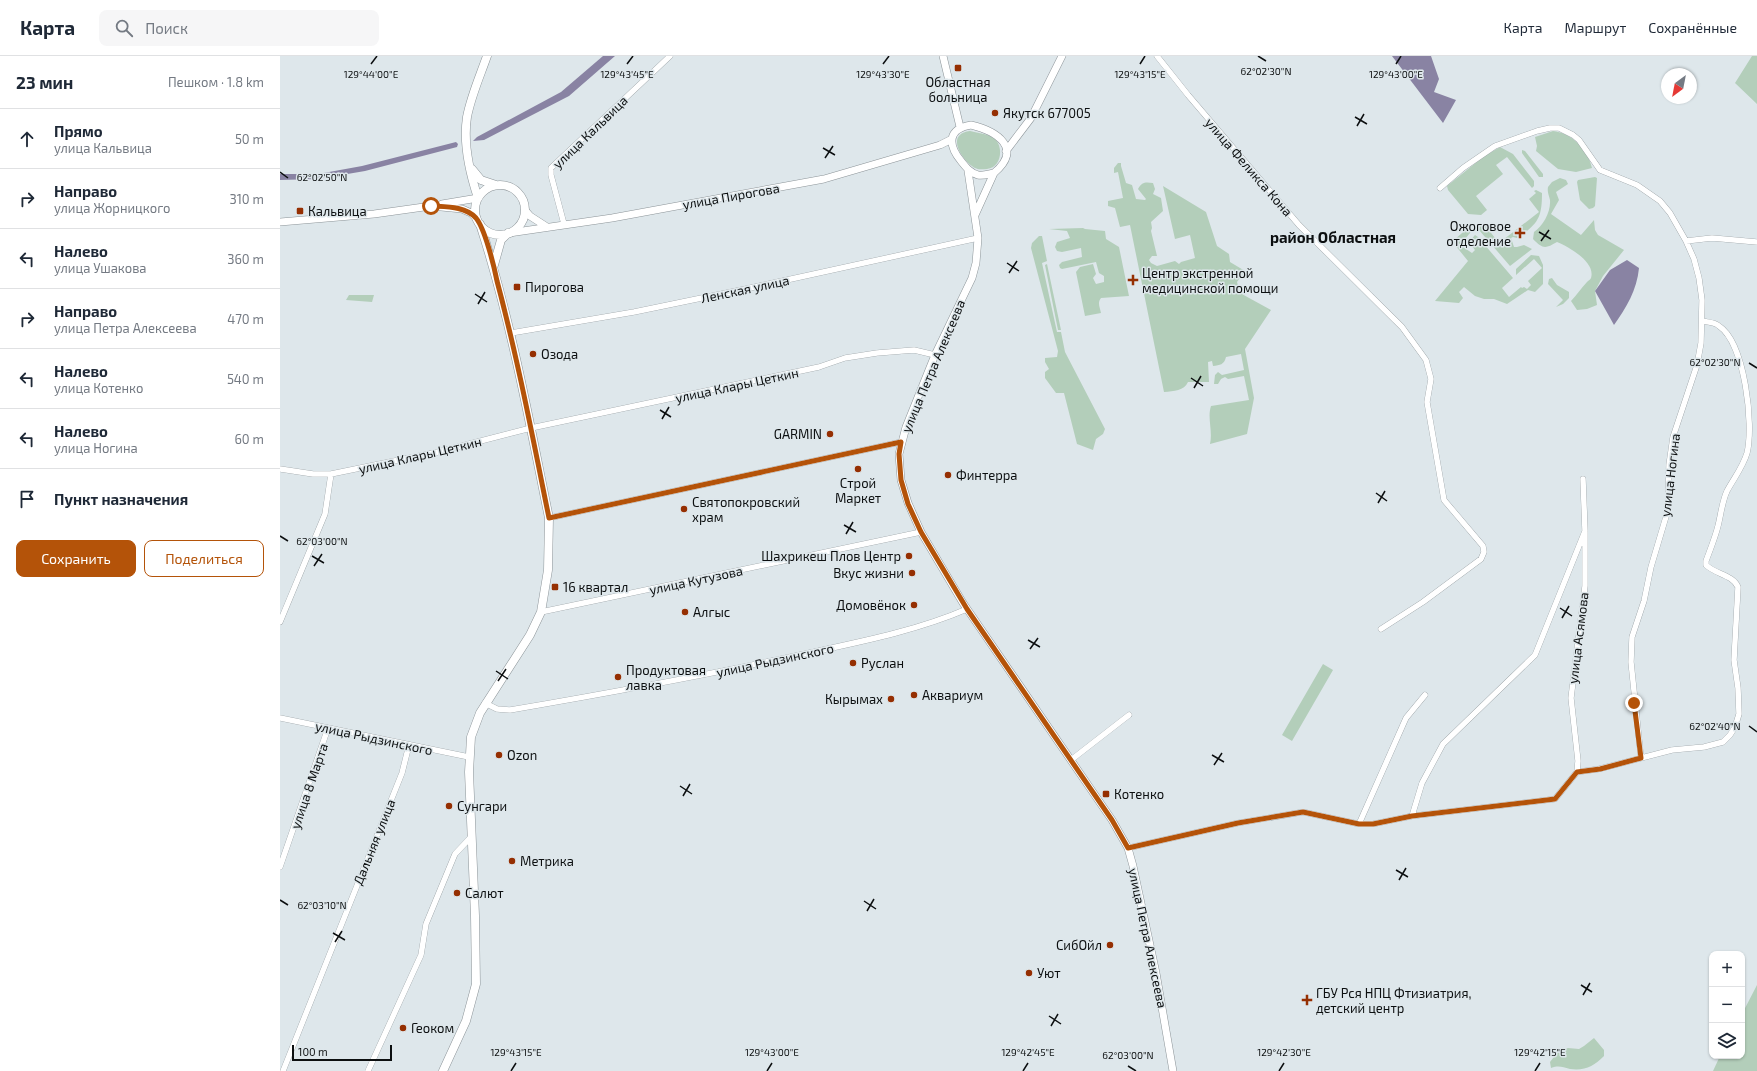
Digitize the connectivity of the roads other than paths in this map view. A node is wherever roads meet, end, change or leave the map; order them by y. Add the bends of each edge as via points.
1 (487, 56) edge
2 (670, 56) edge
3 (943, 56) edge
4 (1062, 56) edge
5 (1157, 56) edge
6 (960, 127) junction
7 (999, 136) junction
8 (1017, 137) junction
9 (952, 139) junction
10 (940, 145) junction
11 (1006, 151) junction
12 (953, 152) junction
13 (470, 164) junction
14 (968, 171) junction
15 (994, 173) junction
16 (496, 185) junction
17 (1440, 188) dead end
18 (478, 198) junction
19 (431, 206) junction
20 (525, 210) junction
21 (975, 216) junction
22 (280, 222) edge
23 (478, 222) junction
24 (564, 224) junction
25 (548, 227) junction
26 (509, 233) junction
27 (978, 238) junction
28 (1686, 241) junction
29 (1757, 242) edge
30 (494, 266) junction
31 (1702, 321) junction
32 (511, 333) junction
33 (935, 355) junction
34 (531, 428) junction
35 (901, 442) junction
36 (280, 469) edge
37 (331, 474) junction
38 (1583, 479) dead end
39 (549, 518) junction
40 (1585, 531) junction
41 (921, 532) junction
42 (967, 609) junction
43 (542, 612) junction
44 (280, 622) edge
45 (1380, 629) dead end
46 (1425, 695) dead end
47 (485, 703) junction
48 (1129, 715) dead end
49 (280, 718) edge
50 (328, 728) junction
51 (410, 745) junction
52 (468, 757) junction
53 (1641, 758) junction
54 (1072, 760) junction
55 (1577, 772) junction
56 (1412, 816) junction
57 (1359, 824) junction
58 (472, 836) junction
59 (1128, 848) junction
60 (280, 867) edge
61 (283, 1071) edge
62 (368, 1071) edge
63 (443, 1071) edge
64 (1173, 1071) edge

1 - 13 main road via 467,119 466,138
2 - 24 street, улица Кальвица via 551,168
3 - 6 street
4 - 8 street via 1042,99
5 - 45 street, улица Феликса Кона via 1299,225 1402,327 1426,360 1431,379 1427,402 1444,500 1483,546 1484,552 1481,559 1423,602
6 - 7 street via 971,125
6 - 9 street
7 - 8 street via 1009,139
7 - 11 street
8 - 11 street
9 - 10 street, улица Пирогова
9 - 12 street
10 - 12 street
10 - 24 street, улица Пирогова via 824,179 612,218
11 - 15 street via 1005,160
12 - 14 street
13 - 16 main road via 481,180
13 - 18 main road
14 - 15 street via 979,175
14 - 21 street, улица Петра Алексеева
15 - 21 street
16 - 18 main road via 486,189
16 - 20 main road via 514,190 522,199
17 - 28 street, улица Ногина via 1495,146 1537,131 1558,128 1579,140 1600,170 1637,185 1660,202 1670,213
18 - 19 street
18 - 23 main road via 475,205
19 - 22 street
19 - 23 street via 462,209 471,213
20 - 25 street
20 - 26 main road via 519,226
21 - 27 street, улица Петра Алексеева
23 - 26 main road via 495,234
23 - 30 main road
24 - 25 street, улица Пирогова
25 - 26 street, улица Пирогова
26 - 30 main road via 501,240
27 - 32 street, Ленская улица via 634,312
27 - 33 street, улица Петра Алексеева via 972,278
28 - 29 street via 1712,238
28 - 31 street, улица Ногина via 1699,278
30 - 32 main road
31 - 53 street, улица Ногина via 1697,365 1673,437 1669,465 1668,510 1632,637 1631,662
31 - 53 street via 1720,326 1732,342 1738,355 1750,411 1747,453 1722,504 1718,527 1706,561 1710,570 1732,580 1738,587 1734,660 1739,714 1735,727 1723,742
32 - 34 main road
33 - 34 street, улица Клары Цеткин via 914,350 845,358 819,367
33 - 35 street, улица Петра Алексеева
34 - 37 street, улица Клары Цеткин via 438,452
34 - 39 main road
35 - 39 street
35 - 41 street, улица Петра Алексеева via 901,480 908,504
36 - 37 street, улица Клары Цеткин
37 - 44 street via 325,514
38 - 40 street, улица Асямова
39 - 43 main road via 548,570
40 - 55 street, улица Асямова via 1584,586 1571,698
40 - 56 street via 1535,655 1443,744 1422,783
41 - 42 street, улица Петра Алексеева
41 - 43 street, улица Кутузова
42 - 47 street, улица Рыдзинского via 945,618 852,643 679,681 510,710
42 - 54 street, улица Петра Алексеева
43 - 47 main road via 530,635
46 - 57 street via 1406,718
47 - 52 main road via 474,724
48 - 54 street
49 - 50 street, улица Рыдзинского
50 - 51 street, улица Рыдзинского
50 - 60 street, улица 8 Марта
51 - 52 street, улица Рыдзинского
51 - 61 street, Дальняя улица via 402,773
52 - 58 main road
53 - 55 street
54 - 59 street, улица Петра Алексеева
55 - 56 street via 1555,799
56 - 57 street via 1373,824
57 - 59 street via 1303,812 1238,823
58 - 62 street via 454,854 426,924 421,956
58 - 63 main road via 476,984 466,1021
59 - 64 street, улица Петра Алексеева via 1156,973

